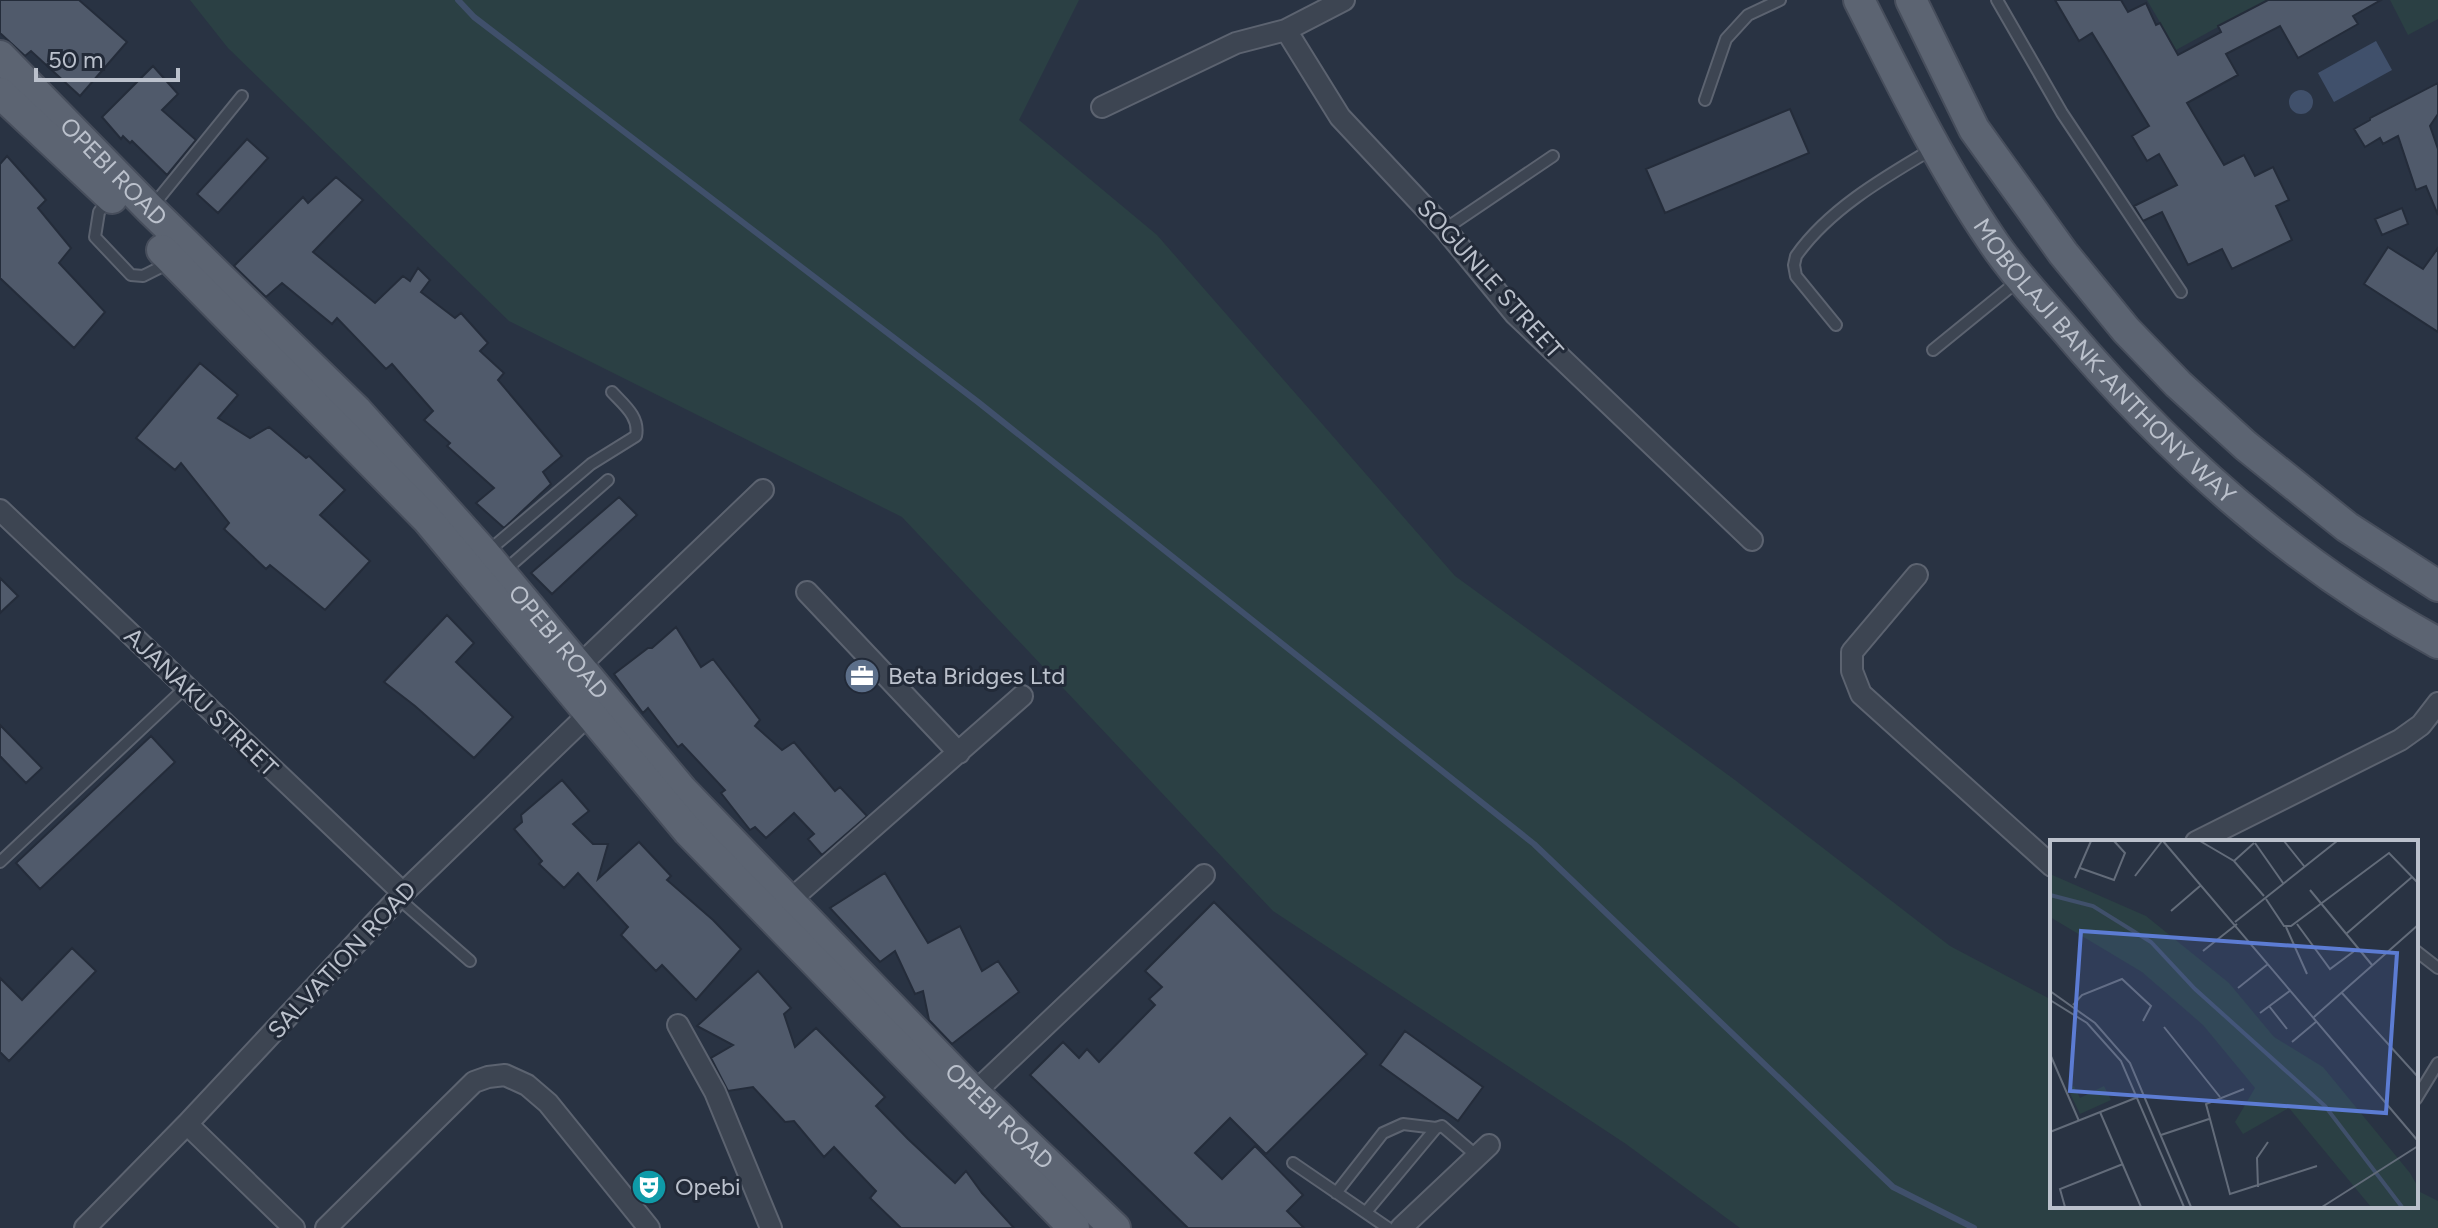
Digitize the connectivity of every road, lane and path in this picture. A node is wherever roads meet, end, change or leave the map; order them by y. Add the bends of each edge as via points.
1 (1344, 0) edge
2 (1780, 0) edge
3 (1859, 0) edge
4 (1911, 0) edge
5 (1997, 0) edge
6 (1286, 30) junction
7 (1869, 37) dead end
8 (0, 56) edge
9 (1883, 64) dead end
10 (0, 93) edge
11 (242, 96) dead end
12 (1705, 100) dead end
13 (1102, 107) dead end
14 (1935, 147) junction
15 (1553, 156) dead end
16 (150, 209) junction
17 (1445, 229) junction
18 (2021, 279) junction
19 (2181, 292) dead end
20 (1836, 325) dead end
21 (1933, 350) dead end
22 (612, 392) dead end
23 (608, 480) dead end
24 (763, 490) dead end
25 (0, 510) edge
26 (1752, 540) dead end
27 (493, 564) junction
28 (1917, 575) dead end
29 (2438, 586) edge
30 (807, 592) dead end
31 (2438, 643) edge
32 (580, 665) junction
33 (186, 687) junction
34 (1022, 696) dead end
35 (2438, 703) edge
36 (598, 706) junction
37 (959, 753) junction
38 (2200, 840) edge
39 (0, 862) edge
40 (2050, 864) edge
41 (1204, 875) dead end
42 (400, 896) junction
43 (788, 902) junction
44 (2418, 956) edge
45 (470, 961) dead end
46 (2438, 968) edge
47 (678, 1025) dead end
48 (2438, 1063) edge
49 (974, 1093) junction
50 (2418, 1096) edge
51 (187, 1124) junction
52 (1436, 1128) junction
53 (1483, 1151) joint
54 (1293, 1163) dead end
55 (1336, 1193) junction
56 (1366, 1212) junction
57 (85, 1228) edge
58 (294, 1228) edge
59 (326, 1228) edge
60 (649, 1228) edge
61 (771, 1228) edge
62 (1074, 1228) edge
63 (1115, 1228) edge
64 (1388, 1228) edge
65 (1401, 1228) edge

1 - 6 street
2 - 12 lane via 1748,15 1726,39
3 - 14 main road, MOBOLAJI BANK-ANTHONY WAY
4 - 29 main road, MOBOLAJI BANK-ANTHONY WAY via 1974,129 2126,330 2246,446 2347,527
5 - 19 lane via 2062,113
6 - 13 street via 1236,43
6 - 17 street, SOGUNLE STREET via 1340,117
7 - 9 lane
8 - 16 main road, OPEBI ROAD
10 - 36 main road, OPEBI ROAD via 111,196 427,519
11 - 16 lane
14 - 18 main road, MOBOLAJI BANK-ANTHONY WAY
14 - 20 lane via 1839,211 1796,256 1796,276
15 - 17 lane
16 - 27 main road, OPEBI ROAD via 357,411
17 - 26 street, SOGUNLE STREET via 1515,314
18 - 21 lane
18 - 31 main road, MOBOLAJI BANK-ANTHONY WAY via 2108,380 2224,493 2326,571
22 - 27 lane via 634,416 636,436 591,464
23 - 27 lane
24 - 32 street
25 - 33 street, AJANAKU STREET
27 - 32 main road, OPEBI ROAD
28 - 40 street via 1852,652 1861,694
30 - 37 street
32 - 36 main road, OPEBI ROAD
33 - 39 lane
33 - 42 street, AJANAKU STREET
34 - 37 street
35 - 38 street via 2400,740
36 - 42 street, SALVATION ROAD
36 - 43 main road, OPEBI ROAD
36 - 62 main road, OPEBI ROAD via 688,831
37 - 43 street
41 - 49 street
42 - 45 lane
42 - 51 street, SALVATION ROAD
43 - 49 main road, OPEBI ROAD
44 - 46 lane
47 - 61 street via 715,1092
48 - 50 lane
49 - 63 main road, OPEBI ROAD
51 - 57 street, SALVATION ROAD
51 - 58 street
52 - 53 lane via 1442,1126
52 - 55 lane via 1403,1124 1383,1133
52 - 56 lane
53 - 65 street
54 - 55 lane
55 - 56 lane
56 - 64 lane
59 - 60 street via 474,1082 505,1075 548,1103

